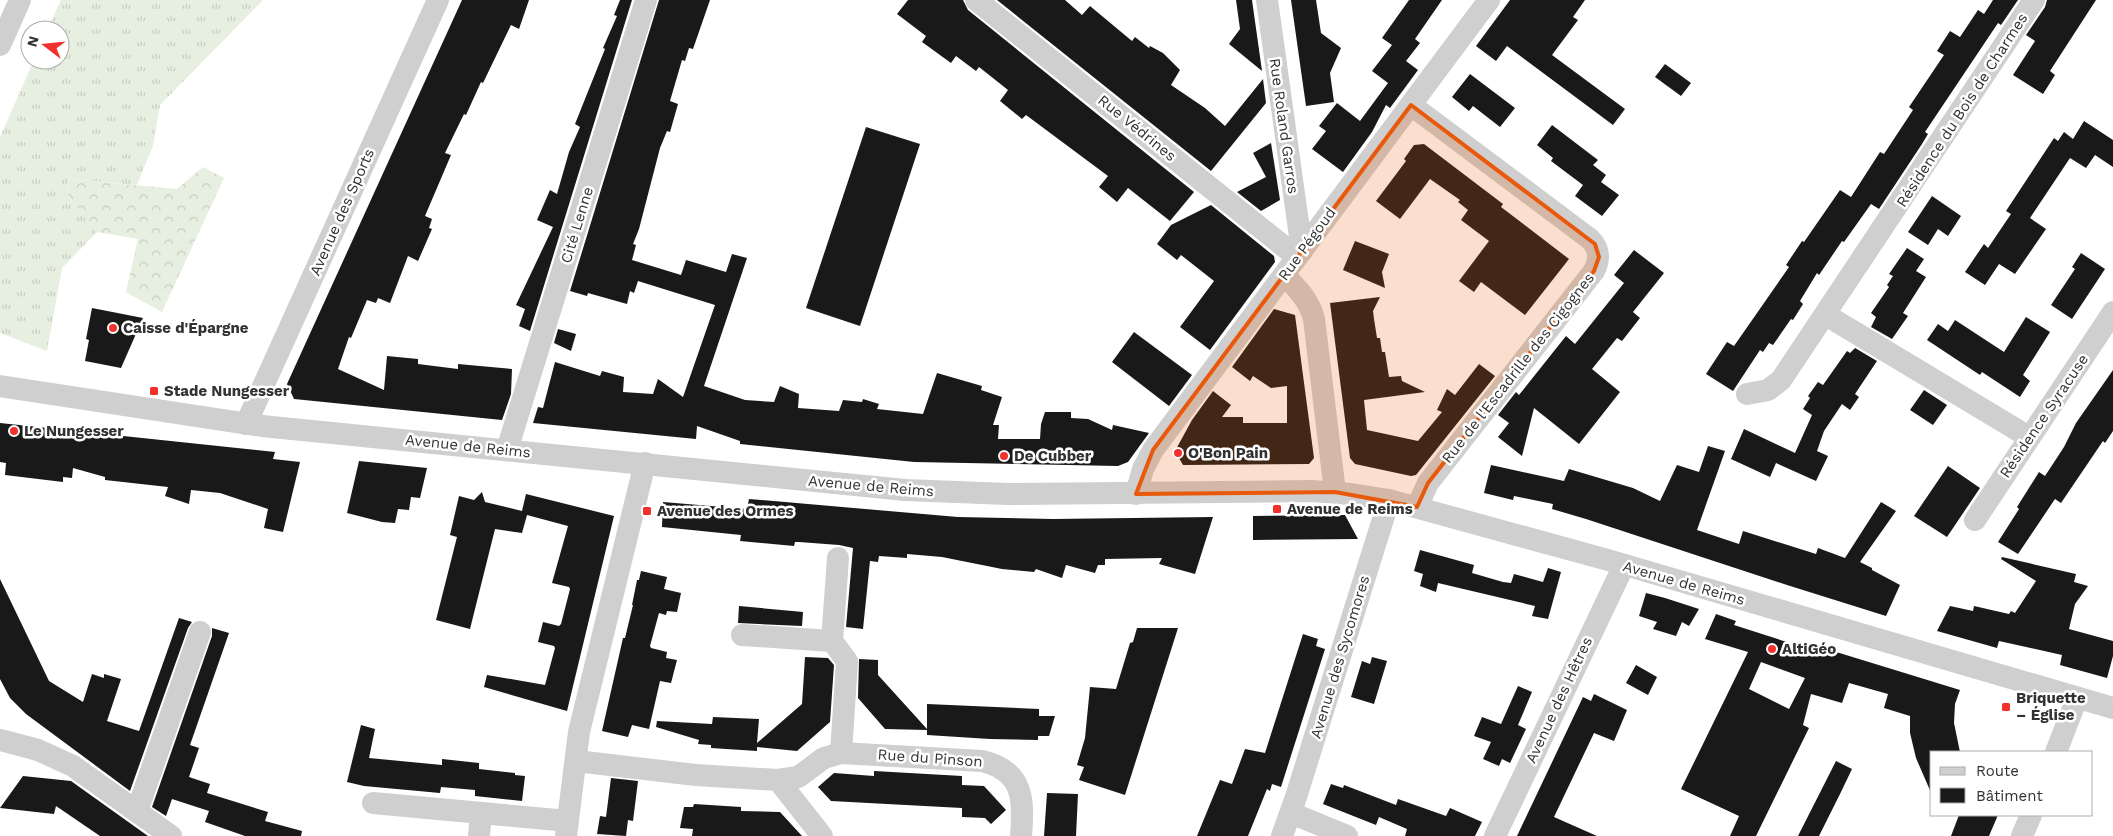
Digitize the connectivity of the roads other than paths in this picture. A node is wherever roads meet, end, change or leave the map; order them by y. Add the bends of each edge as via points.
1 (20, 0) edge
2 (438, 0) edge
3 (646, 0) edge
4 (976, 0) edge
5 (1267, 0) edge
6 (1489, 0) edge
7 (2034, 0) edge
8 (0, 45) edge
9 (1411, 105) junction
10 (1299, 254) junction
11 (1284, 275) junction
12 (2113, 312) edge
13 (1826, 315) junction
14 (0, 378) edge
15 (0, 386) edge
16 (25, 388) junction
17 (1747, 394) dead end
18 (246, 424) junction
19 (2029, 437) junction
20 (507, 450) junction
21 (645, 463) junction
22 (1335, 492) junction
23 (1136, 494) junction
24 (1389, 500) junction
25 (1417, 507) junction
26 (1975, 520) dead end
27 (838, 558) dead end
28 (1624, 565) junction
29 (200, 632) dead end
30 (742, 635) dead end
31 (832, 641) junction
32 (2077, 698) junction
33 (2113, 708) edge
34 (0, 740) edge
35 (2056, 751) edge
36 (841, 753) junction
37 (576, 761) junction
38 (778, 780) junction
39 (373, 803) dead end
40 (137, 812) junction
41 (480, 813) junction
42 (1291, 813) junction
43 (2031, 816) edge
44 (567, 829) edge
45 (171, 836) edge
46 (479, 836) edge
47 (822, 836) edge
48 (1021, 836) edge
49 (1282, 836) edge
50 (1347, 836) edge
51 (1495, 836) edge
52 (2022, 836) edge

1 - 8 street
2 - 18 street, Avenue des Sports
3 - 20 street, Cité Lenne
4 - 10 street, Rue Védrines
5 - 10 street, Rue Roland Garros
6 - 9 street, Rue Pégoud
7 - 13 street, Résidence du Bois de Charmes
9 - 10 street, Rue Pégoud
9 - 25 street, Rue de l'Escadrille des Cigognes via 1590,239 1599,257 1594,271 1428,483
10 - 11 street, Rue Pégoud
11 - 22 street via 1300,290 1314,319
11 - 23 street, Rue Pégoud via 1153,450
12 - 19 street, Résidence Syracuse
13 - 17 street, Résidence du Bois de Charmes via 1781,380 1768,390
13 - 19 street
14 - 16 street, Avenue de Reims
15 - 16 street, Avenue de Reims
16 - 18 street, Avenue de Reims
18 - 20 street, Avenue de Reims
19 - 26 street, Résidence Syracuse
20 - 21 street, Avenue de Reims
21 - 23 street, Avenue de Reims via 919,491
21 - 37 street via 581,725
22 - 23 street, Avenue de Reims
22 - 24 street, Avenue de Reims
24 - 25 street, Avenue de Reims
24 - 42 street, Avenue des Sycomores
25 - 28 street, Avenue de Reims
27 - 31 street
28 - 32 street, Avenue de Reims
28 - 51 street, Avenue des Hêtres
29 - 40 street
30 - 31 street
31 - 36 street via 847,661
32 - 33 street, Avenue de Reims
32 - 35 street
34 - 40 street via 63,760
36 - 38 street, Rue du Pinson via 824,758 798,777
36 - 48 street, Rue du Pinson via 991,763 1014,779 1022,795
37 - 38 street, Rue du Pinson via 696,775
37 - 44 street
38 - 47 street
39 - 41 street
40 - 45 street
41 - 44 street
41 - 46 street
42 - 49 street, Avenue des Sycomores
42 - 50 street
43 - 52 street

